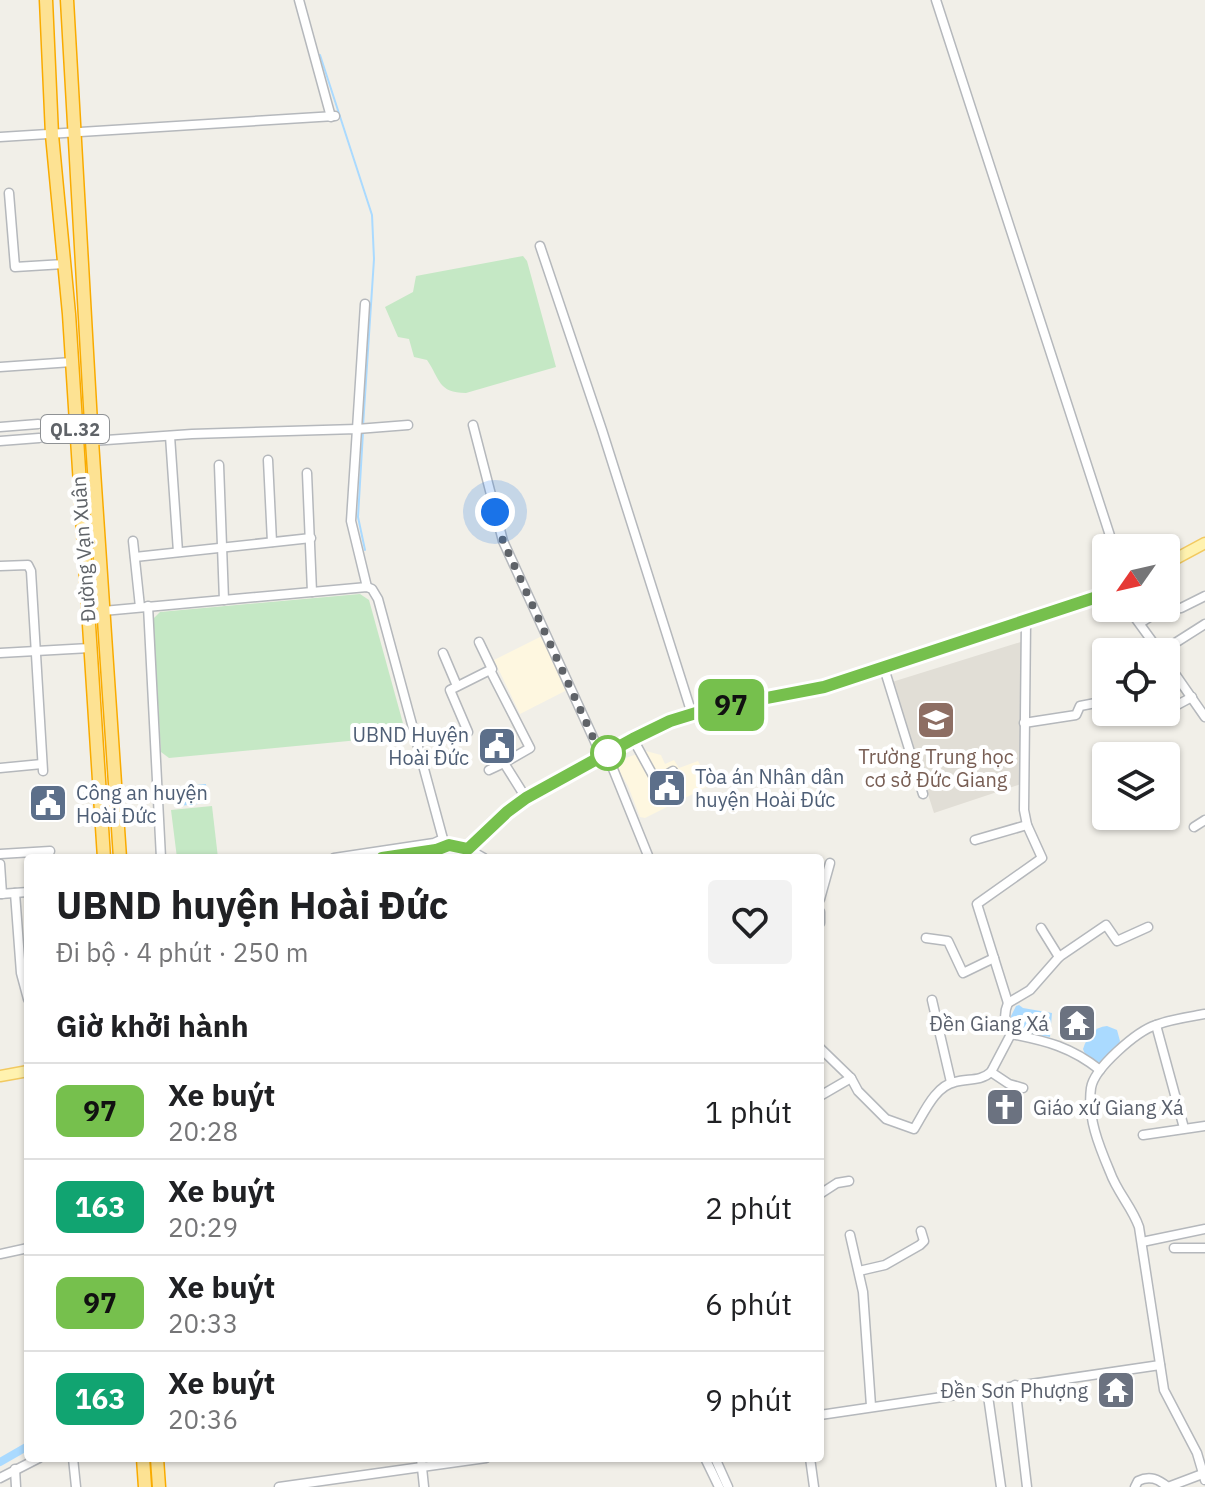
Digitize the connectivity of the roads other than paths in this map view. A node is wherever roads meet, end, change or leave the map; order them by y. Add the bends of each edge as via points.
1 (46, 0) edge
2 (67, 0) edge
3 (299, 0) edge
4 (936, 0) edge
5 (76, 131) junction
6 (52, 135) junction
7 (0, 137) edge
8 (9, 193) dead end
9 (12, 233) junction
10 (0, 234) edge
11 (540, 246) dead end
12 (64, 264) junction
13 (365, 304) dead end
14 (72, 362) junction
15 (0, 367) edge
16 (74, 421) junction
17 (408, 425) dead end
18 (473, 425) dead end
19 (0, 427) edge
20 (357, 429) junction
21 (76, 435) junction
22 (170, 436) junction
23 (0, 441) edge
24 (92, 441) junction
25 (268, 460) dead end
26 (219, 465) dead end
27 (307, 473) dead end
28 (1109, 534) edge
29 (311, 538) junction
30 (133, 541) dead end
31 (272, 542) junction
32 (1205, 543) edge
33 (221, 548) junction
34 (178, 552) junction
35 (1180, 556) edge
36 (135, 557) junction
37 (0, 566) edge
38 (367, 587) junction
39 (312, 592) junction
40 (1205, 596) edge
41 (1092, 599) edge
42 (224, 600) junction
43 (144, 607) junction
44 (103, 611) junction
45 (1026, 622) junction
46 (1140, 623) joint
47 (1205, 624) edge
48 (1150, 638) edge
49 (1180, 640) edge
50 (479, 642) dead end
51 (90, 648) junction
52 (36, 651) junction
53 (0, 653) edge
54 (443, 653) dead end
55 (884, 668) junction
56 (490, 670) junction
57 (1180, 681) edge
58 (457, 686) junction
59 (1192, 697) junction
60 (1180, 703) edge
61 (1092, 704) edge
62 (692, 714) junction
63 (1205, 717) edge
64 (1024, 723) junction
65 (633, 739) junction
66 (452, 740) dead end
67 (112, 749) junction
68 (96, 751) junction
69 (604, 755) junction
70 (504, 763) junction
71 (0, 768) edge
72 (489, 770) dead end
73 (673, 771) dead end
74 (923, 794) dead end
75 (526, 798) junction
76 (1205, 820) edge
77 (1027, 825) junction
78 (1194, 827) dead end
79 (975, 840) dead end
80 (446, 842) junction
81 (50, 851) dead end
82 (0, 854) edge
83 (104, 854) edge
84 (120, 854) edge
85 (161, 854) edge
86 (361, 854) edge
87 (409, 854) edge
88 (464, 854) edge
89 (647, 854) edge
90 (830, 863) dead end
91 (0, 864) edge
92 (824, 885) edge
93 (24, 892) edge
94 (15, 893) junction
95 (1, 894) edge
96 (1148, 927) dead end
97 (1041, 928) dead end
98 (926, 938) dead end
99 (1059, 957) junction
100 (994, 958) junction
101 (24, 984) edge
102 (932, 1000) dead end
103 (1008, 1003) junction
104 (1205, 1014) edge
105 (1156, 1025) junction
106 (1011, 1034) junction
107 (824, 1052) edge
108 (1100, 1070) junction
109 (24, 1072) edge
110 (991, 1072) junction
111 (0, 1076) edge
112 (851, 1078) junction
113 (951, 1082) junction
114 (1023, 1088) dead end
115 (824, 1094) edge
116 (1205, 1126) edge
117 (1184, 1128) junction
118 (1143, 1135) dead end
119 (849, 1181) dead end
120 (824, 1191) edge
121 (1205, 1229) edge
122 (921, 1231) dead end
123 (850, 1235) dead end
124 (1142, 1242) junction
125 (1174, 1248) dead end
126 (1205, 1248) edge
127 (24, 1249) edge
128 (0, 1254) edge
129 (859, 1271) junction
130 (1160, 1365) junction
131 (1015, 1385) junction
132 (987, 1389) junction
133 (871, 1406) junction
134 (824, 1414) edge
135 (30, 1462) edge
136 (73, 1462) edge
137 (143, 1462) edge
138 (157, 1462) edge
139 (421, 1462) edge
140 (707, 1462) edge
141 (717, 1462) edge
142 (811, 1462) edge
143 (15, 1469) junction
144 (1204, 1475) edge
145 (0, 1478) edge
146 (16, 1487) edge
147 (76, 1487) edge
148 (145, 1487) edge
149 (159, 1487) edge
150 (279, 1487) edge
151 (424, 1487) edge
152 (719, 1487) edge
153 (728, 1487) edge
154 (814, 1487) edge
155 (1001, 1487) edge
156 (1027, 1487) edge
157 (1135, 1487) edge
158 (1168, 1487) edge

1 - 6 highway, Đường Vạn Xuân / QL.32
2 - 5 highway, Đường Vạn Xuân / QL.32
3 - 5 street via 333,116
4 - 28 street
5 - 6 street
5 - 24 highway, Đường Vạn Xuân / QL.32
6 - 7 street
6 - 12 highway, Đường Vạn Xuân / QL.32
8 - 9 street
9 - 10 street
9 - 12 street via 15,267
11 - 62 street
12 - 14 highway, Đường Vạn Xuân / QL.32
13 - 20 street
14 - 15 street
14 - 16 highway, Đường Vạn Xuân / QL.32
16 - 19 street
16 - 21 highway, Đường Vạn Xuân / QL.32
17 - 20 street
18 - 69 street via 503,541
20 - 22 street
20 - 38 street via 351,516
21 - 23 street
21 - 51 highway, Đường Vạn Xuân / QL.32
22 - 24 street
22 - 34 street
24 - 44 highway, Đường Vạn Xuân / QL.32
25 - 31 street
26 - 33 street
27 - 29 street
29 - 31 street
29 - 39 street
30 - 36 street
31 - 33 street
32 - 35 main road
33 - 34 street
33 - 42 street
34 - 36 street
36 - 43 street
37 - 52 street via 30,567
38 - 39 street
38 - 80 street via 378,599
39 - 42 street
40 - 46 street
41 - 45 main road
42 - 43 street
43 - 44 street
43 - 85 street
44 - 67 highway, Đường Vạn Xuân / QL.32
45 - 55 main road
45 - 64 street
46 - 48 street
47 - 49 street
50 - 56 street
51 - 52 street
51 - 68 highway, Đường Vạn Xuân / QL.32
52 - 53 street
52 - 71 street via 43,768
54 - 58 street
55 - 62 main road via 824,687
55 - 74 street
56 - 58 street
56 - 70 street via 530,748
57 - 59 street
58 - 66 street via 450,690 468,732
59 - 60 street
59 - 63 street
61 - 64 street via 1080,706 1076,715
62 - 65 main road
64 - 77 street
65 - 69 main road
65 - 73 street via 656,781
67 - 68 highway
67 - 84 highway, Đường Vạn Xuân / QL.32
68 - 83 highway, Đường Vạn Xuân / QL.32
69 - 75 main road
69 - 89 street
70 - 72 street
70 - 75 street
75 - 88 main road
76 - 78 street
77 - 79 street
77 - 100 street via 1042,858 977,904
80 - 86 street
80 - 87 street via 436,850
80 - 88 street
81 - 82 street
90 - 92 street
91 - 95 street
93 - 94 street
94 - 95 street
94 - 101 street
96 - 99 street via 1117,941 1106,925
97 - 99 street
98 - 100 street via 948,941 963,973
99 - 103 street via 1030,990
100 - 103 street
102 - 113 street
103 - 106 street
104 - 105 street
105 - 108 street
105 - 117 street
106 - 108 street via 1056,1043
106 - 110 street
107 - 112 street
108 - 124 street via 1091,1086 1092,1124
109 - 111 main road
110 - 113 street
110 - 114 street
112 - 113 street via 886,1119 914,1129 931,1100
112 - 115 street
116 - 117 street
117 - 118 street
119 - 120 street
121 - 124 street
122 - 129 street via 920,1245 885,1265
123 - 129 street
124 - 130 street
125 - 126 street
127 - 128 street
129 - 133 street
130 - 131 street
130 - 144 street via 1164,1390
131 - 132 street
131 - 156 street
132 - 133 street
132 - 155 street
133 - 134 street
135 - 143 street
136 - 147 street
137 - 148 highway
138 - 149 highway
139 - 150 street
139 - 151 street
140 - 152 street
141 - 153 street
142 - 154 street
143 - 145 street
143 - 146 street
144 - 158 street
157 - 158 street via 1148,1478

